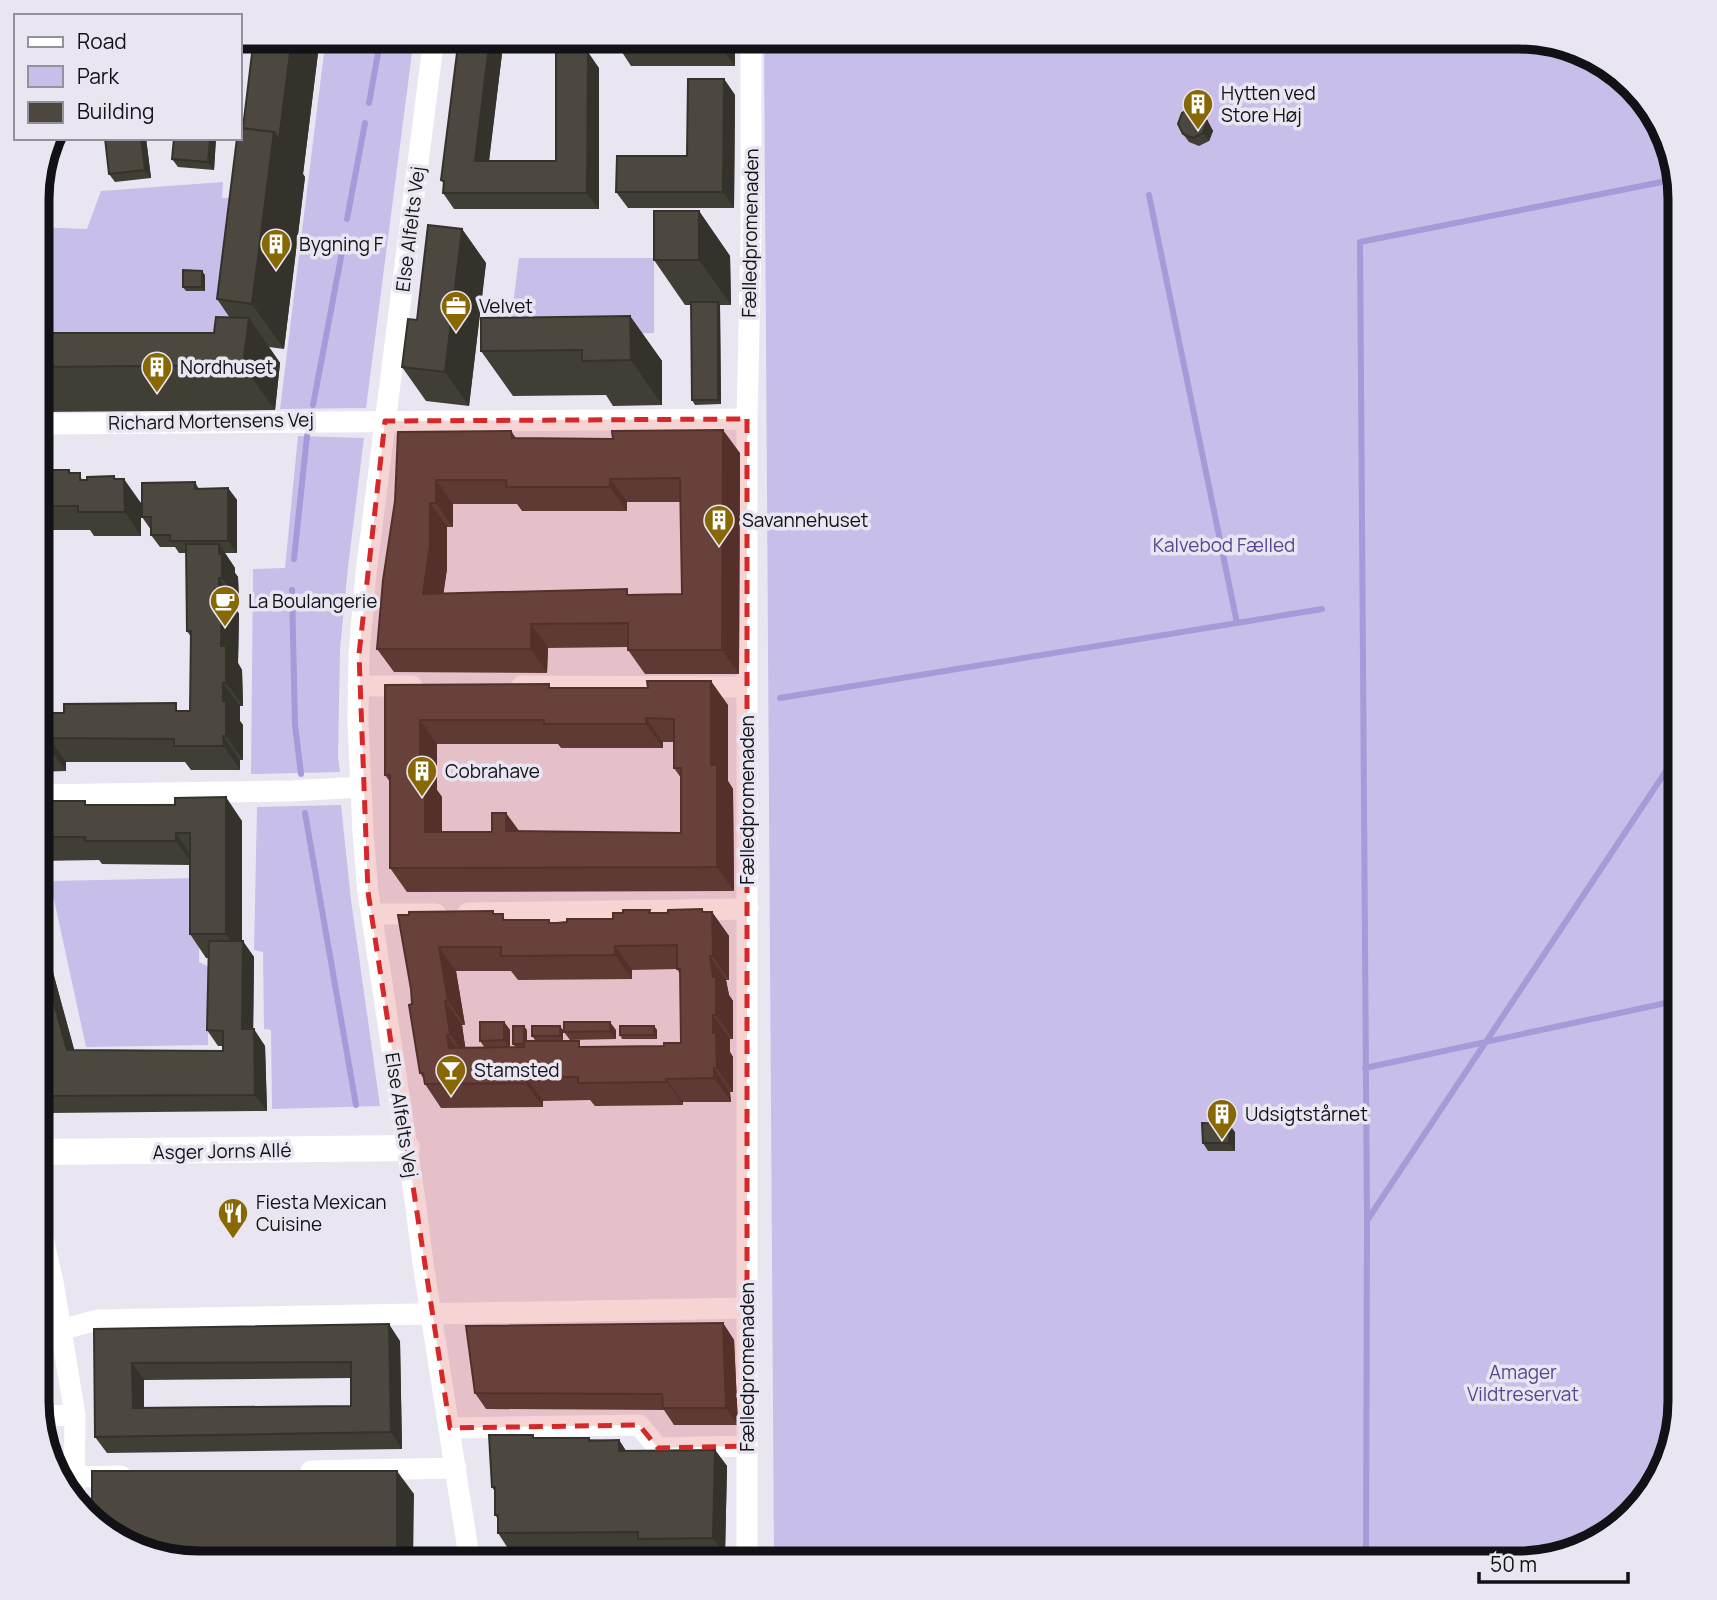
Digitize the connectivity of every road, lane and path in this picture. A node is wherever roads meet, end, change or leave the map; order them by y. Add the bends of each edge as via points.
1 (432, 49) edge
2 (751, 49) edge
3 (747, 419) junction
4 (385, 421) junction
5 (49, 424) edge
6 (358, 686) junction
7 (430, 686) edge
8 (499, 686) edge
9 (747, 687) junction
10 (360, 787) junction
11 (49, 795) edge
12 (748, 909) junction
13 (371, 914) junction
14 (407, 1148) junction
15 (49, 1153) edge
16 (49, 1271) edge
17 (747, 1308) junction
18 (431, 1315) junction
19 (61, 1330) junction
20 (75, 1415) junction
21 (50, 1416) edge
22 (450, 1428) junction
23 (747, 1446) junction
24 (456, 1468) junction
25 (292, 1472) edge
26 (142, 1475) edge
27 (74, 1477) junction
28 (74, 1484) edge
29 (468, 1551) edge
30 (747, 1551) edge

1 - 4 street, Else Alfelts Vej
2 - 3 street, Fælledpromenaden
3 - 4 street
3 - 9 street, Fælledpromenaden
4 - 5 street, Richard Mortensens Vej
4 - 6 street, Else Alfelts Vej via 363,598
6 - 7 street
6 - 10 street, Else Alfelts Vej
8 - 9 street
9 - 12 street, Fælledpromenaden
10 - 11 street
10 - 13 street, Else Alfelts Vej
12 - 13 street
12 - 17 street, Fælledpromenaden
13 - 14 street, Else Alfelts Vej
14 - 15 street, Asger Jorns Allé
14 - 18 street, Else Alfelts Vej
16 - 19 street
17 - 18 street
17 - 23 street, Fælledpromenaden
18 - 19 street via 97,1320
18 - 22 street, Else Alfelts Vej
19 - 20 street
20 - 21 street
20 - 27 street
22 - 23 street via 639,1425 658,1448
22 - 24 street, Else Alfelts Vej
23 - 30 street, Fælledpromenaden
24 - 25 street
24 - 29 street, Else Alfelts Vej
26 - 27 street
27 - 28 street

